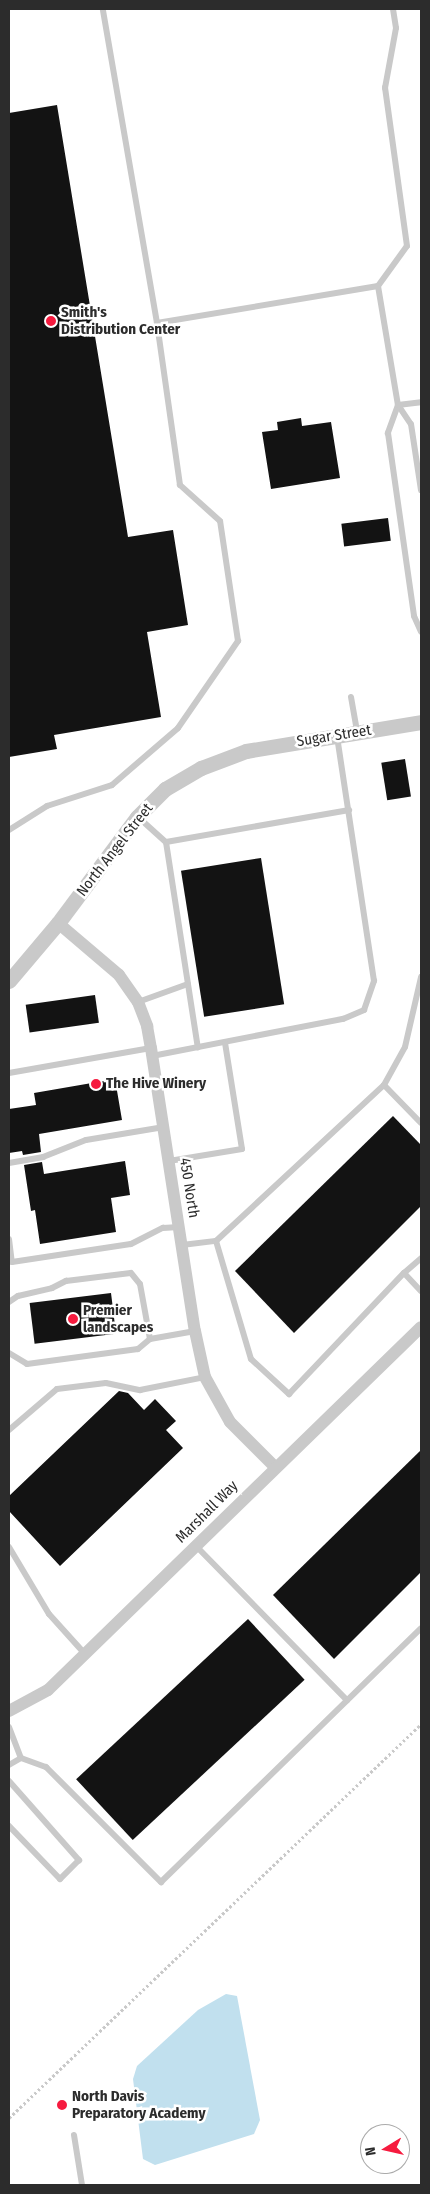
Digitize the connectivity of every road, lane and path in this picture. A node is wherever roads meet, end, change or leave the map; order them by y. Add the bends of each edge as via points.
1 (103, 9) edge
2 (393, 9) edge
3 (378, 286) junction
4 (157, 323) junction
5 (421, 402) edge
6 (398, 405) junction
7 (421, 490) edge
8 (421, 632) edge
9 (351, 697) dead end
10 (421, 722) edge
11 (357, 732) junction
12 (337, 734) junction
13 (246, 751) joint
14 (349, 810) junction
15 (137, 817) junction
16 (9, 830) edge
17 (166, 842) junction
18 (58, 923) junction
19 (421, 977) edge
20 (9, 981) edge
21 (188, 984) junction
22 (138, 1002) junction
23 (225, 1043) junction
24 (198, 1048) junction
25 (152, 1052) junction
26 (9, 1073) edge
27 (384, 1085) junction
28 (421, 1123) edge
29 (164, 1127) junction
30 (169, 1161) junction
31 (9, 1163) edge
32 (179, 1227) junction
33 (9, 1239) edge
34 (216, 1241) junction
35 (182, 1245) junction
36 (421, 1258) edge
37 (404, 1273) junction
38 (421, 1291) edge
39 (9, 1302) edge
40 (421, 1327) edge
41 (195, 1331) junction
42 (150, 1339) junction
43 (9, 1352) edge
44 (205, 1377) junction
45 (9, 1430) edge
46 (276, 1467) junction
47 (196, 1546) junction
48 (9, 1547) edge
49 (421, 1628) edge
50 (85, 1654) junction
51 (347, 1700) junction
52 (9, 1711) edge
53 (421, 1724) edge
54 (9, 1727) edge
55 (21, 1758) junction
56 (9, 1766) edge
57 (9, 1781) edge
58 (9, 1826) edge
59 (9, 2118) edge
60 (74, 2135) dead end
61 (82, 2185) edge

1 - 4 lane
2 - 3 lane via 396,28 385,88 407,246
3 - 4 lane
3 - 6 lane
4 - 16 lane via 180,485 220,521 238,641 178,728 112,785 47,806
5 - 6 lane
6 - 7 lane via 411,424
6 - 8 lane via 388,433 414,616
9 - 11 lane
10 - 11 street, Sugar Street
11 - 12 street, Sugar Street
12 - 13 street, Sugar Street
12 - 14 lane
13 - 15 street, North Angel Street via 201,768 165,789
14 - 17 lane
14 - 23 lane via 374,980 364,1010 343,1019
15 - 17 lane
15 - 18 street, North Angel Street
17 - 21 lane
18 - 20 street, North Angel Street
18 - 22 street, 450 North via 119,975
19 - 27 lane via 405,1047
21 - 22 lane
21 - 24 lane
22 - 25 street, 450 North
23 - 24 lane
23 - 30 lane via 242,1149
24 - 25 lane
25 - 26 lane
25 - 29 street, 450 North
27 - 28 lane
27 - 34 lane
29 - 30 street, 450 North
29 - 31 lane via 86,1140 43,1157
30 - 32 street, 450 North
32 - 33 lane via 163,1228 131,1244 12,1262
32 - 35 street, 450 North
34 - 35 lane
34 - 37 lane via 251,1359 289,1394
35 - 41 street, 450 North
36 - 37 lane
37 - 38 lane
39 - 42 lane via 18,1296 52,1288 66,1281 131,1273 140,1284
40 - 46 street, Marshall Way
41 - 42 lane
41 - 44 street, 450 North
42 - 43 lane via 138,1349 27,1364
44 - 45 lane via 140,1390 106,1383 57,1389
44 - 46 street, 450 North via 230,1422
46 - 47 street, Marshall Way
47 - 50 street, Marshall Way
47 - 51 lane
48 - 50 lane via 49,1614
49 - 51 lane
50 - 52 street, Marshall Way via 48,1690
51 - 55 lane via 161,1882 46,1767
53 - 59 path
54 - 55 lane
55 - 56 lane
57 - 58 lane via 79,1860 60,1878
60 - 61 lane

